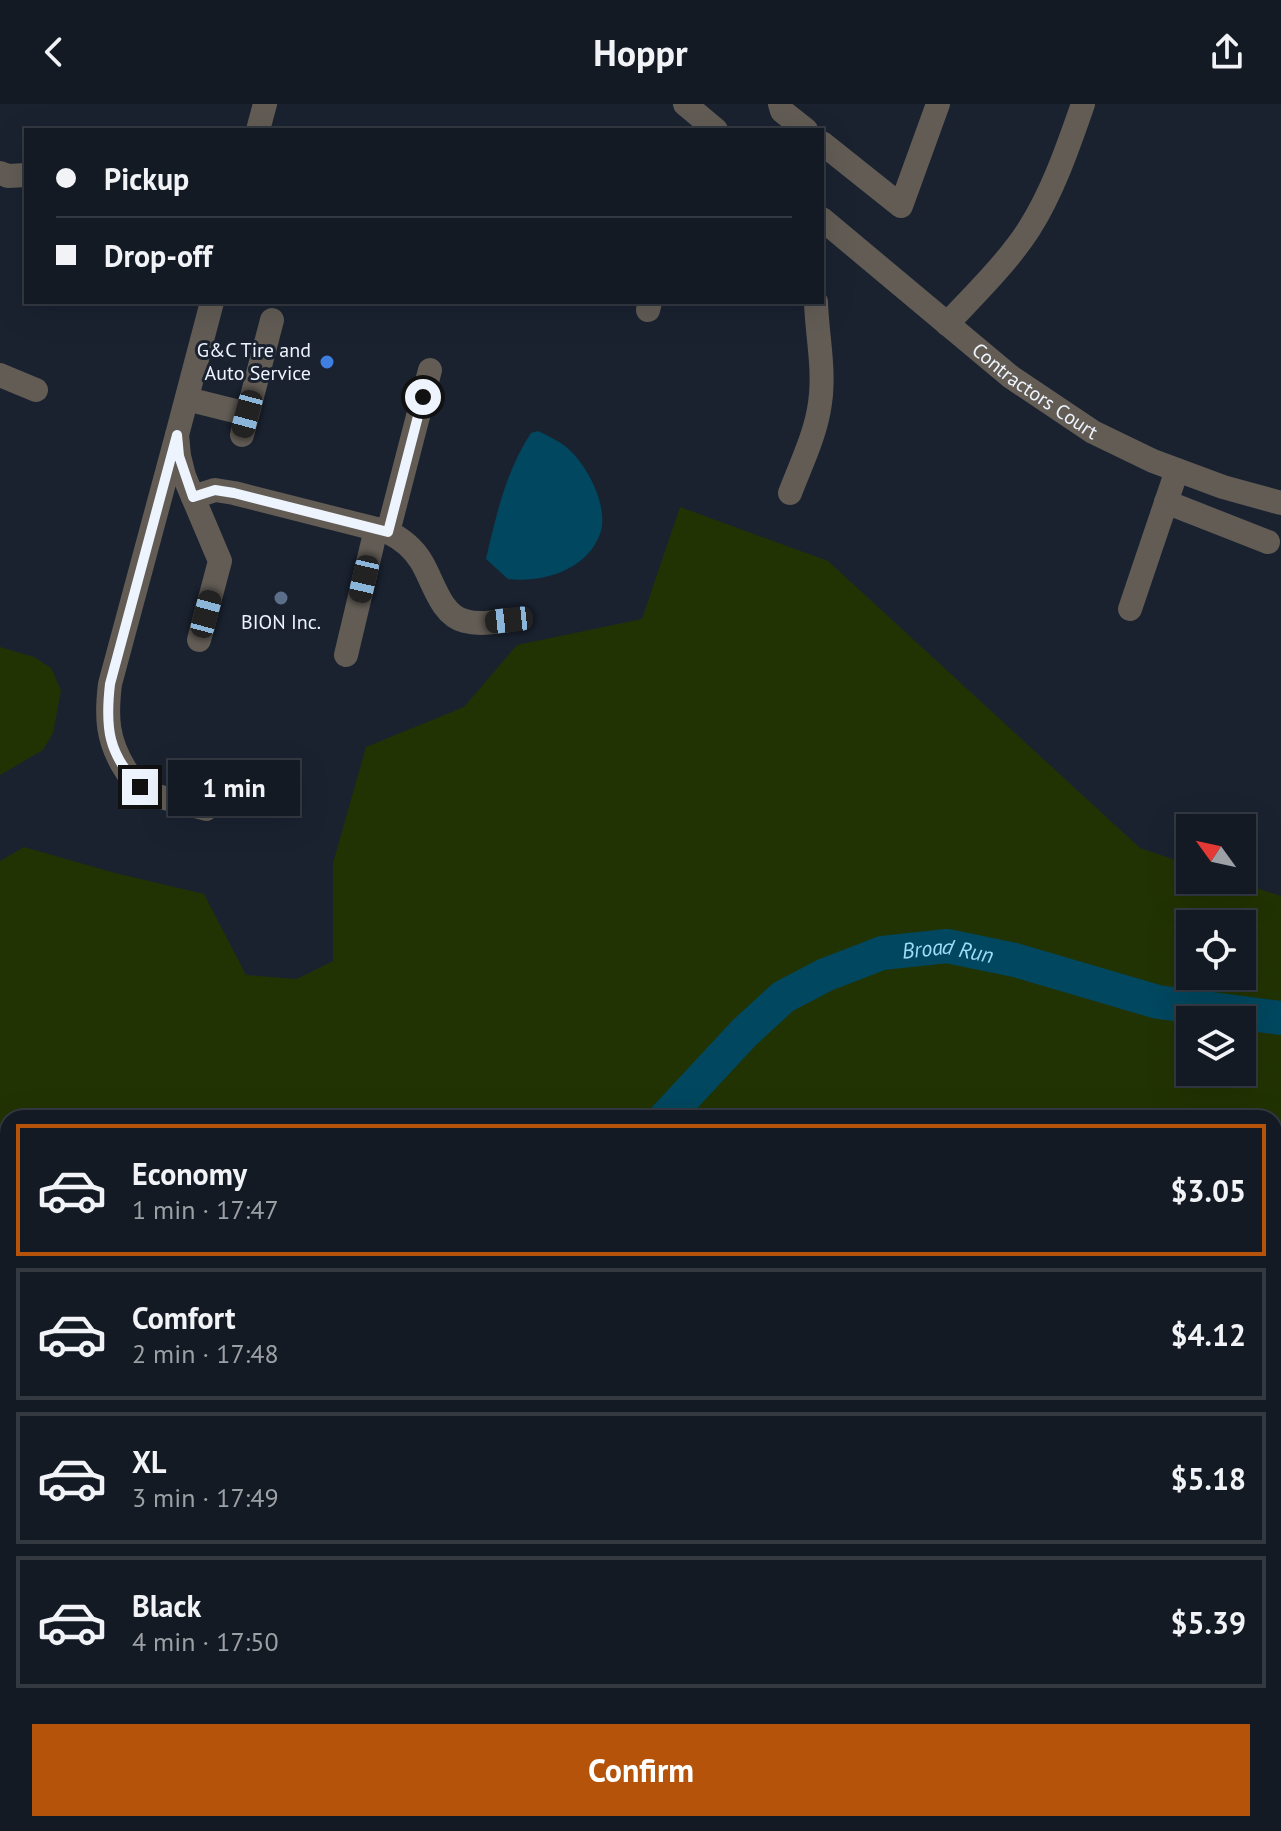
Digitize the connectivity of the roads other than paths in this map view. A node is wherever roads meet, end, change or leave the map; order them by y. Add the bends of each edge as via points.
1 (265, 104) edge
2 (685, 104) edge
3 (938, 104) edge
4 (1083, 104) edge
5 (777, 115) edge
6 (259, 128) edge
7 (710, 128) edge
8 (802, 128) edge
9 (824, 145) edge
10 (0, 173) edge
11 (24, 175) edge
12 (826, 232) edge
13 (211, 304) edge
14 (816, 304) edge
15 (272, 320) dead end
16 (947, 324) junction
17 (430, 370) dead end
18 (0, 375) edge
19 (36, 390) dead end
20 (187, 399) junction
21 (177, 435) junction
22 (1177, 470) junction
23 (790, 493) dead end
24 (193, 497) junction
25 (1166, 502) junction
26 (1281, 503) edge
27 (382, 531) junction
28 (1268, 542) dead end
29 (1130, 609) dead end
30 (509, 620) dead end
31 (199, 640) dead end
32 (346, 655) dead end
33 (206, 809) dead end

1 - 6 street
2 - 7 street
3 - 9 street via 901,206
4 - 16 street via 1060,169 1028,230
5 - 8 street
10 - 11 street
12 - 16 street, Contractors Court
13 - 20 street
14 - 23 street via 820,403
15 - 20 street via 244,425
16 - 22 street, Contractors Court via 1011,377 1093,432
17 - 27 street
18 - 19 street
20 - 21 street
21 - 24 street
21 - 33 street via 110,684 109,733 129,776 140,787
22 - 25 street
22 - 26 street, Contractors Court
24 - 27 street via 215,490 234,493
24 - 31 street via 220,561
25 - 28 street
25 - 29 street
27 - 30 street via 410,546 452,615 474,623
27 - 32 street

